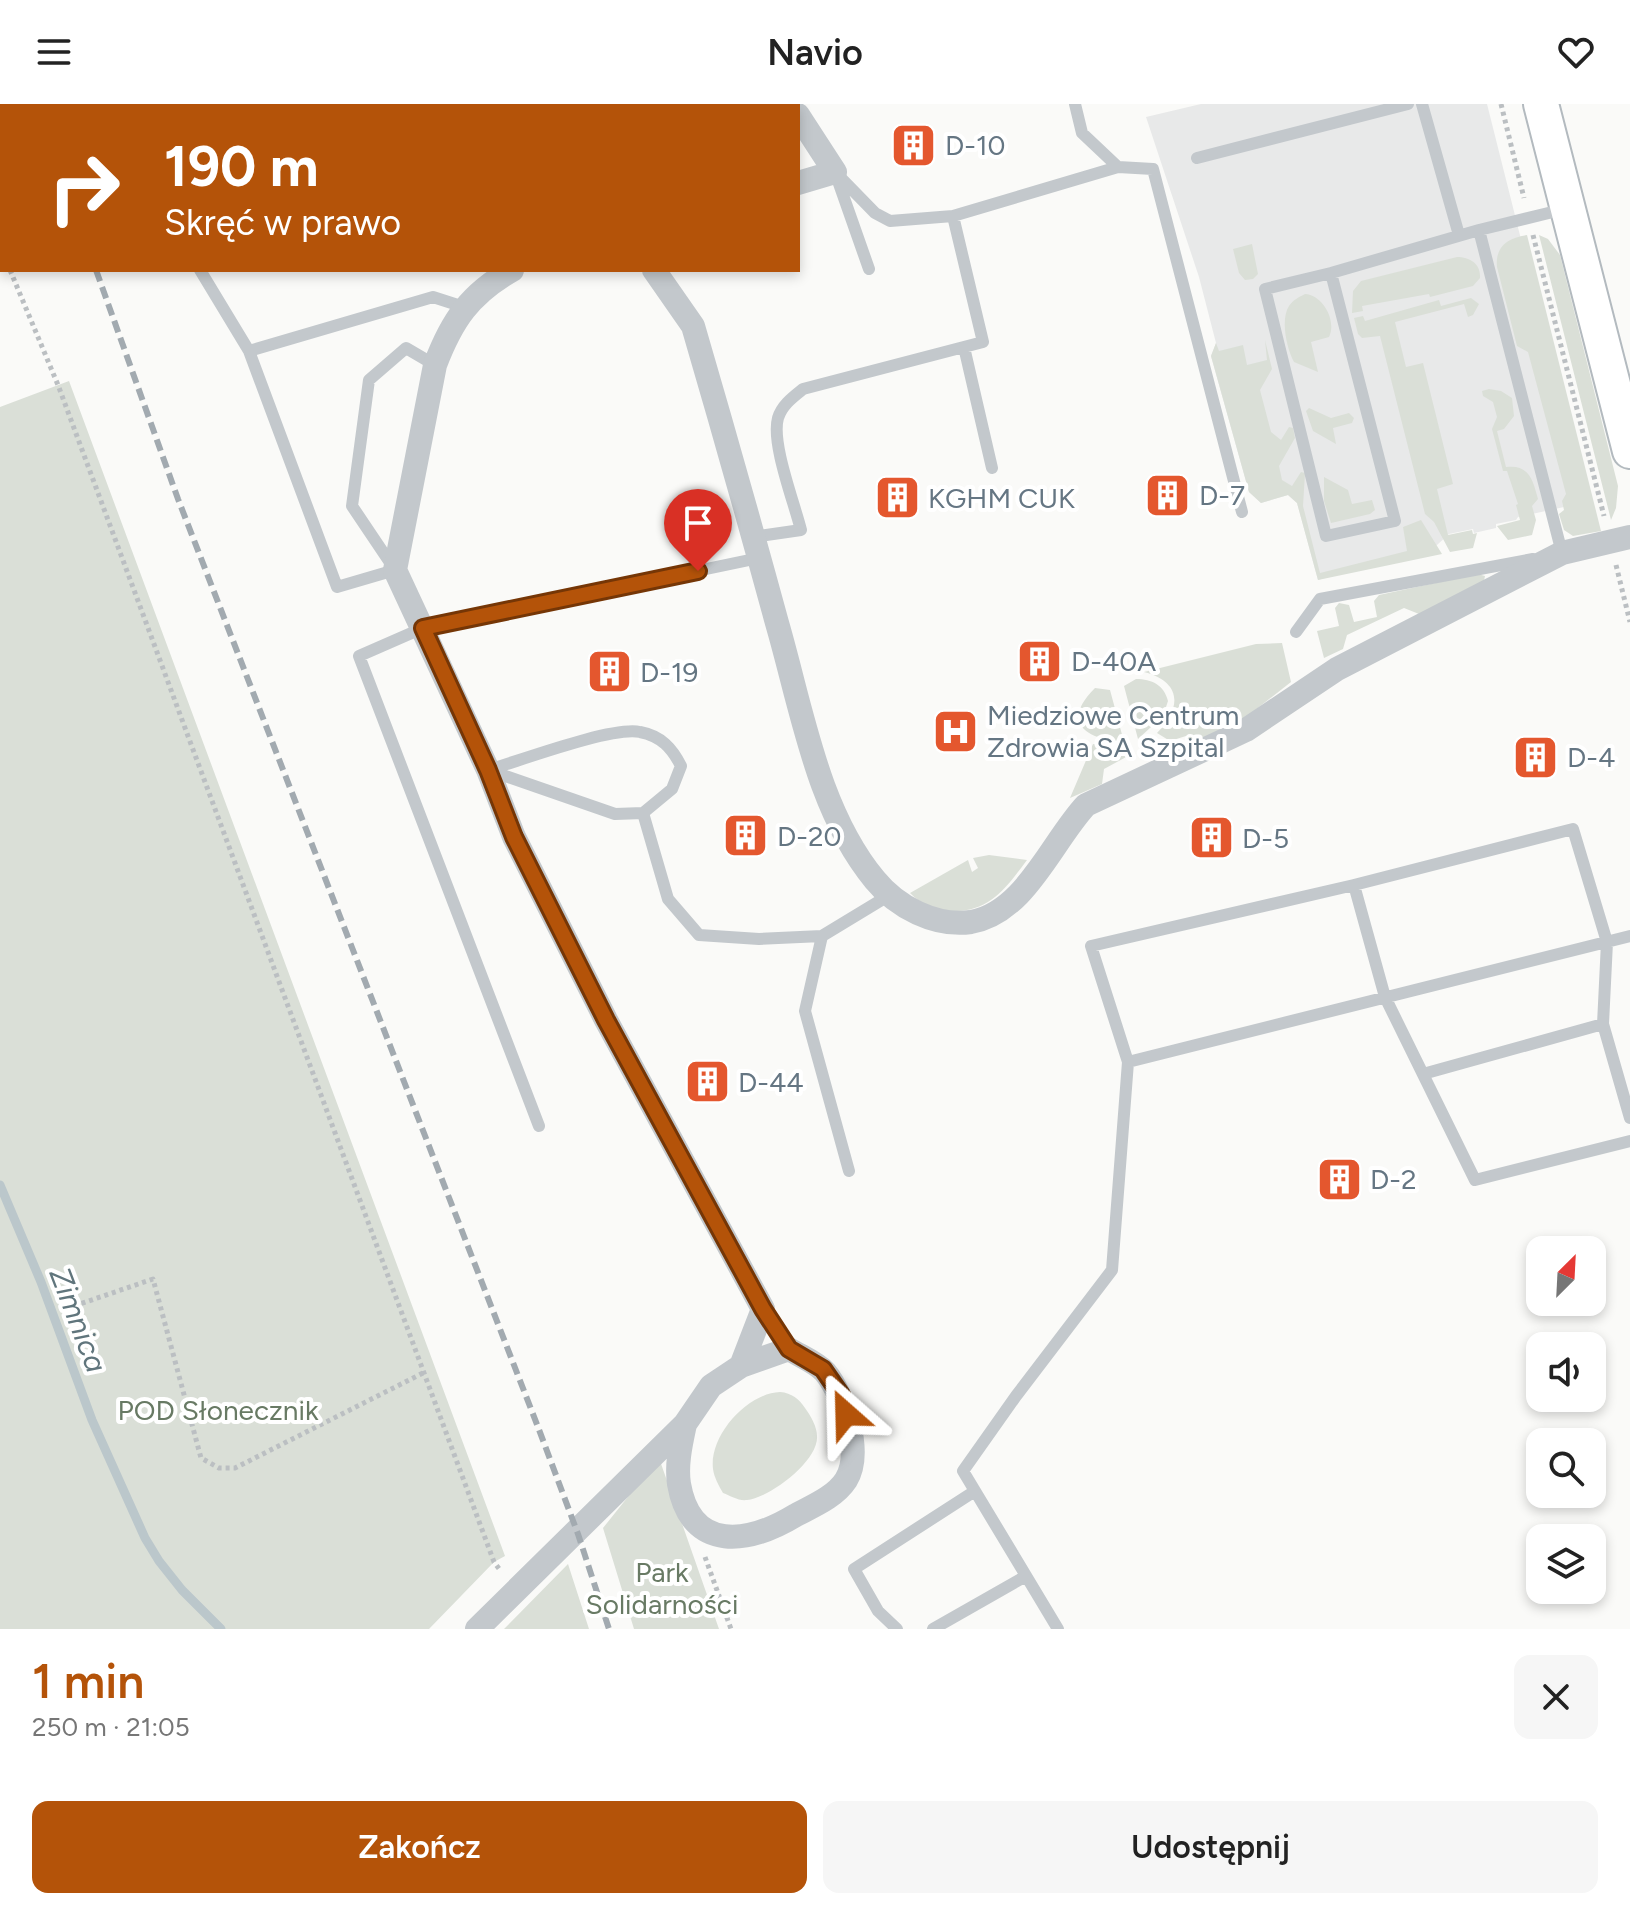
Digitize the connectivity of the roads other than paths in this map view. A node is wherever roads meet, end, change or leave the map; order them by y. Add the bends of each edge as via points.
1 (1075, 104) edge
2 (1408, 104) edge
3 (1422, 104) edge
4 (1541, 104) edge
5 (800, 118) edge
6 (1197, 158) dead end
7 (1118, 167) junction
8 (835, 172) junction
9 (800, 182) edge
10 (1568, 208) junction
11 (953, 216) junction
12 (1479, 230) junction
13 (1459, 235) junction
14 (869, 269) dead end
15 (201, 272) edge
16 (508, 272) edge
17 (655, 272) edge
18 (1331, 273) junction
19 (464, 307) junction
20 (964, 347) junction
21 (249, 351) junction
22 (435, 365) junction
23 (1630, 451) edge
24 (992, 468) dead end
25 (1242, 512) dead end
26 (1620, 540) edge
27 (756, 547) junction
28 (1562, 553) junction
29 (395, 570) junction
30 (423, 628) junction
31 (1296, 632) dead end
32 (488, 770) junction
33 (643, 813) junction
34 (1354, 885) junction
35 (888, 896) junction
36 (822, 936) junction
37 (1630, 936) edge
38 (1607, 942) junction
39 (1385, 997) junction
40 (1603, 1024) junction
41 (1128, 1062) junction
42 (1423, 1074) junction
43 (1630, 1118) edge
44 (539, 1126) dead end
45 (1630, 1141) edge
46 (849, 1171) dead end
47 (763, 1309) junction
48 (789, 1349) junction
49 (741, 1366) junction
50 (685, 1424) junction
51 (975, 1491) junction
52 (1026, 1576) junction
53 (477, 1629) edge
54 (897, 1629) edge
55 (933, 1629) edge
56 (1058, 1629) edge

1 - 7 lane via 1082,133
2 - 6 lane
3 - 13 lane
4 - 10 street
5 - 8 street
7 - 11 lane
7 - 25 lane via 1153,169
8 - 9 street
8 - 11 lane via 875,213 890,221
8 - 14 lane
10 - 12 lane
10 - 23 street
11 - 20 lane via 983,342
12 - 13 lane
12 - 28 lane
13 - 18 lane
15 - 21 lane
16 - 19 street
17 - 27 street via 693,326
18 - 18 lane via 1265,289 1326,536 1395,521
19 - 21 lane via 433,297
19 - 22 street
20 - 24 lane
20 - 27 lane via 803,389 787,401 777,439 801,530
21 - 29 lane via 337,587
22 - 29 street
22 - 29 lane via 406,348 369,380 352,506
26 - 28 street
27 - 30 lane
27 - 35 street via 827,799
28 - 31 lane via 1320,599
28 - 35 street via 1337,669 1246,730 1086,805 1021,892 998,913 972,922 945,922
29 - 30 street
30 - 32 street
30 - 44 lane via 359,656
32 - 33 lane via 615,814
32 - 33 lane via 616,732 640,732 671,746 681,766 672,789
32 - 47 street via 514,837 606,1020
33 - 36 lane via 668,899 699,935
34 - 38 lane via 1573,829
34 - 39 lane
34 - 41 lane via 1091,946
35 - 36 lane
36 - 46 lane via 805,1011
37 - 38 lane
38 - 39 lane
38 - 40 lane
39 - 41 lane
39 - 42 lane
40 - 42 lane
40 - 43 lane
41 - 51 lane via 1112,1270 963,1471
42 - 45 lane via 1475,1180
47 - 48 street
47 - 49 street
48 - 49 street
48 - 50 street via 823,1369 841,1395 852,1462 835,1493 777,1526 746,1536 724,1538 704,1529 691,1519 679,1484
49 - 50 street via 711,1386
50 - 53 street
51 - 52 lane
51 - 54 lane via 854,1569 878,1611
52 - 55 lane
52 - 56 lane

